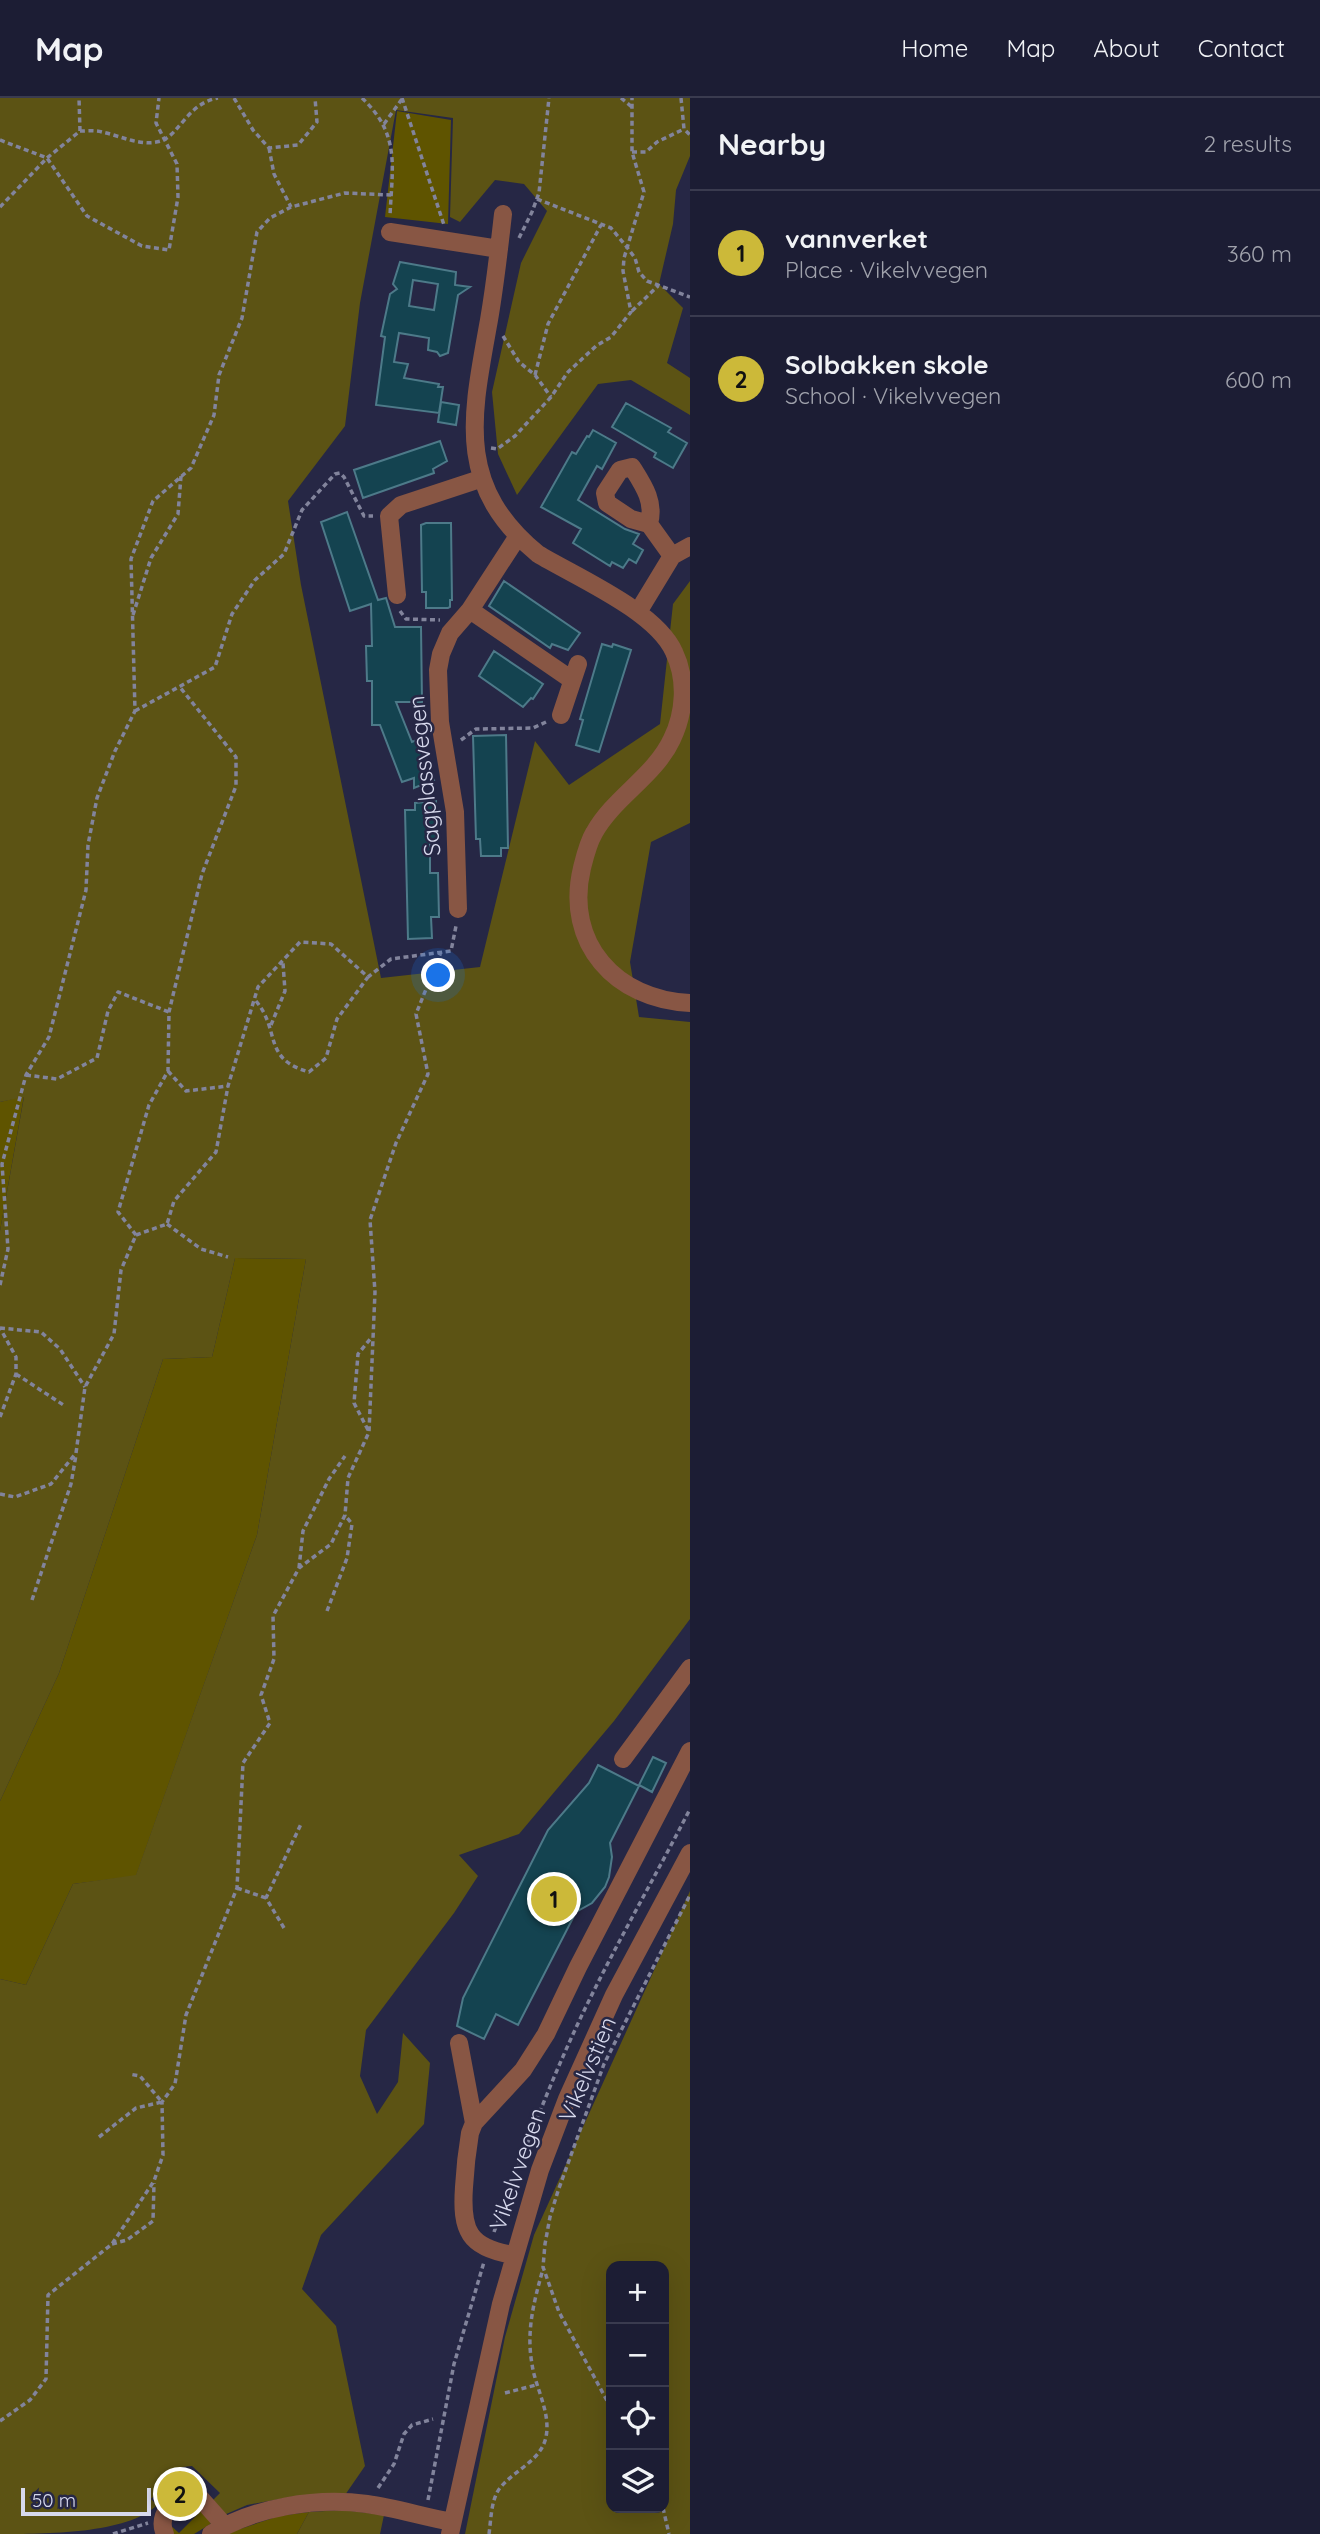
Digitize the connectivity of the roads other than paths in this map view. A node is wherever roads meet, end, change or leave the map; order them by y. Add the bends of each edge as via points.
1 (503, 214) dead end
2 (390, 232) road end
3 (506, 249) junction
4 (480, 479) junction
5 (649, 524) dead end
6 (517, 536) junction
7 (690, 546) edge
8 (672, 556) junction
9 (397, 595) road end
10 (638, 612) junction
11 (466, 615) junction
12 (561, 715) road end
13 (458, 909) road end
14 (690, 1003) edge
15 (690, 1668) edge
16 (690, 1751) edge
17 (623, 1759) dead end
18 (690, 1853) edge
19 (459, 2043) dead end
20 (474, 2123) junction
21 (514, 2255) junction
22 (163, 2527) edge
23 (451, 2528) edge
24 (218, 2530) edge

1 - 3 street
2 - 3 street
3 - 4 street via 476,399 474,445
4 - 6 street
4 - 9 street via 401,505 389,516
5 - 8 street
6 - 10 street via 538,554
6 - 11 street, Sagplassvegen
7 - 8 street
8 - 10 street
10 - 14 street via 674,651 682,706 666,750 595,831 580,876 580,915 594,953 618,980 648,997
11 - 12 street via 575,672
11 - 13 street, Sagplassvegen via 445,643 438,670 440,722 456,812
15 - 17 street
16 - 20 street via 546,2034 523,2070
18 - 21 street, Vikelvvegen via 614,1995 567,2099
19 - 20 street
20 - 21 street via 465,2173 465,2225 479,2244
21 - 23 street, Vikelvvegen
22 - 24 street via 165,2511 193,2490
23 - 24 street, Vikelvvegen via 366,2504 322,2503 251,2515

